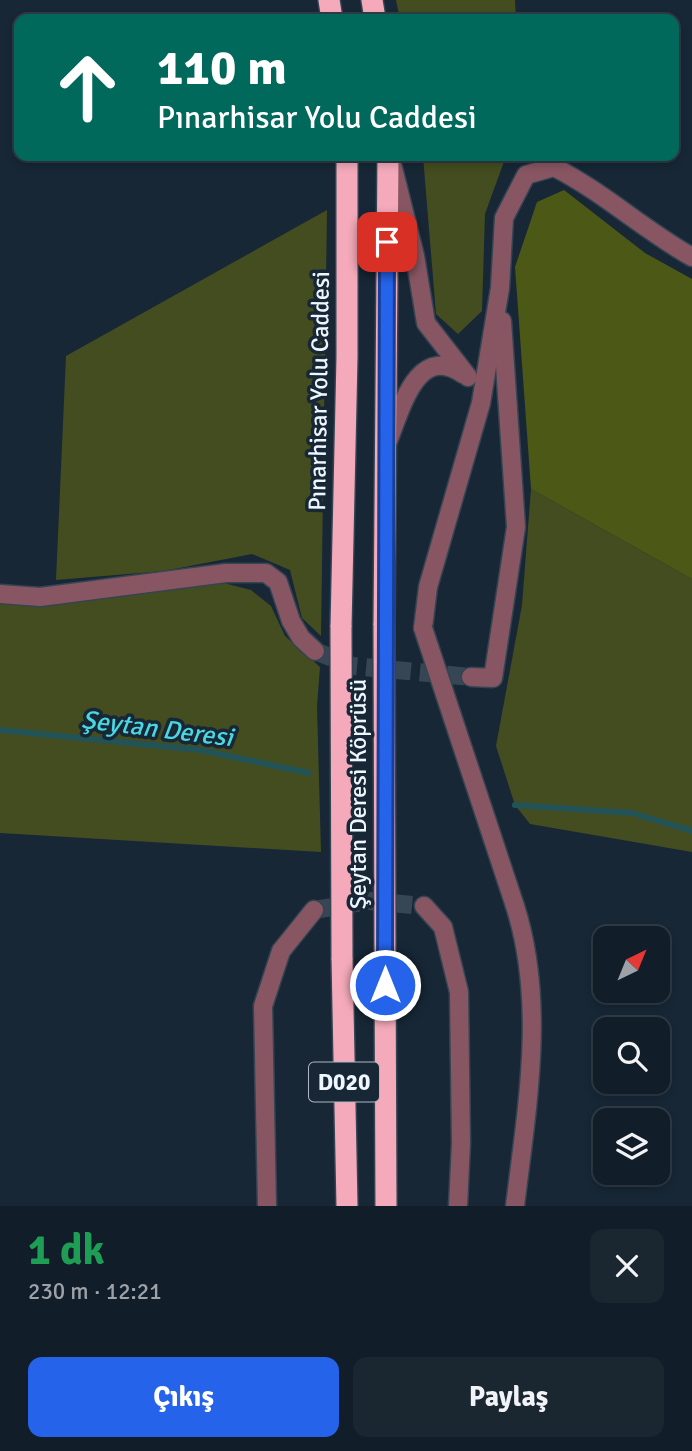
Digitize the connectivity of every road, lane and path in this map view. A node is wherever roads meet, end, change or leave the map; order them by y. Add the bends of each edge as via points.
1 (347, 161) edge
2 (388, 161) edge
3 (389, 161) edge
4 (692, 257) edge
5 (500, 288) junction
6 (468, 377) junction
7 (481, 403) junction
8 (386, 449) junction
9 (0, 594) edge
10 (341, 627) joint
11 (315, 651) tunnel mouth
12 (471, 677) tunnel mouth
13 (424, 906) dead end
14 (314, 909) tunnel mouth
15 (267, 1206) edge
16 (347, 1206) edge
17 (386, 1206) edge
18 (458, 1206) edge
19 (515, 1206) edge

1 - 10 highway, Pınarhisar Yolu Caddesi / D020
2 - 8 highway, D020
3 - 6 street via 415,256 426,323
4 - 5 street via 554,167 526,175 504,218
5 - 7 street
5 - 12 street via 516,527 493,678
6 - 7 street
6 - 8 street via 442,365 426,369 411,384
7 - 19 street, bridge via 428,587 423,628 523,931 530,990 531,1072
8 - 17 highway, Şeytan Deresi Köprüsü / D020, bridge
9 - 11 street via 40,597 226,573 266,573 278,582 301,639
10 - 16 highway, Şeytan Deresi Köprüsü / D020, bridge
13 - 18 street via 443,927 459,992
14 - 15 street via 281,951 264,1006

